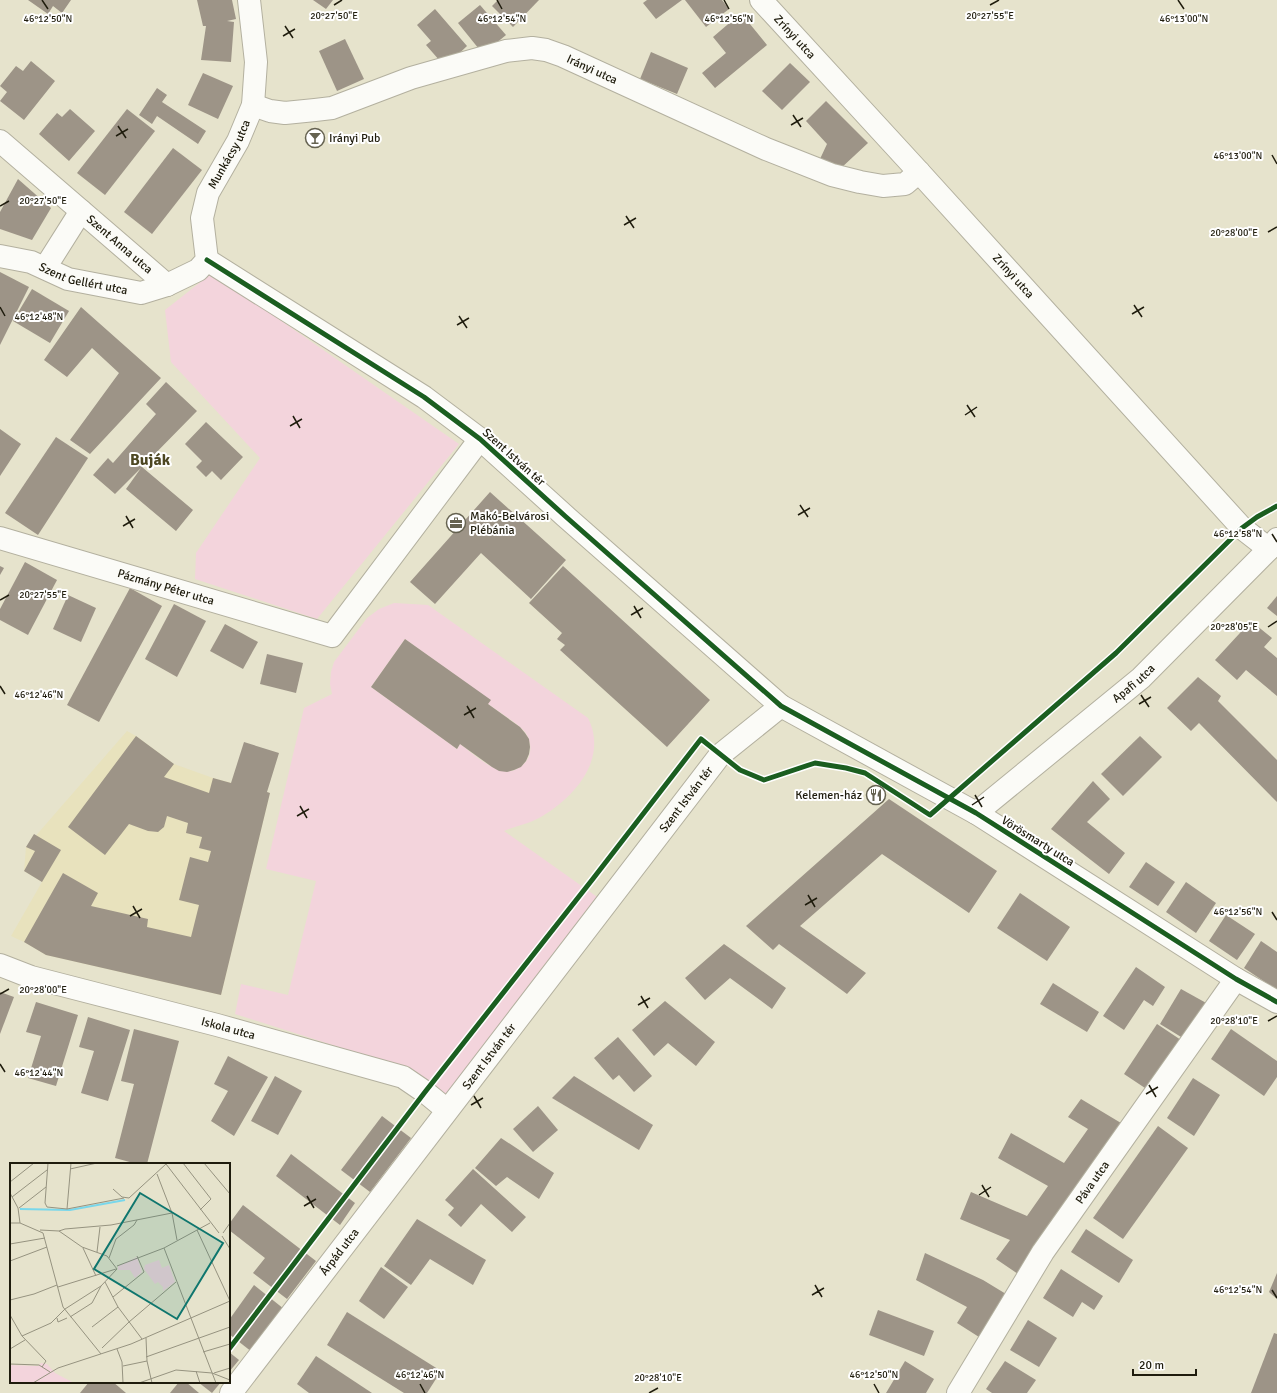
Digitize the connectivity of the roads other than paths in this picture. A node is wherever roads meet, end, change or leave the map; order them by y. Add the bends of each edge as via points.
1 (249, 0) edge
2 (761, 0) edge
3 (252, 105) junction
4 (0, 141) edge
5 (919, 172) junction
6 (81, 211) junction
7 (0, 256) edge
8 (206, 260) junction
9 (45, 268) junction
10 (167, 285) junction
11 (480, 439) junction
12 (0, 538) edge
13 (1273, 544) edge
14 (332, 636) joint
15 (782, 706) junction
16 (976, 813) junction
17 (0, 965) edge
18 (1236, 978) junction
19 (1277, 1002) edge
20 (446, 1110) junction
21 (231, 1393) edge
22 (958, 1393) edge

1 - 3 street, Munkácsy utca via 256,62
2 - 5 street, Zrínyi utca
3 - 5 street, Irányi utca via 285,113 332,108 412,78 506,51 532,48 563,56 766,149 832,175 883,186 905,184
3 - 8 street, Munkácsy utca via 238,141 208,193 202,218
4 - 6 street, Szent Anna utca
5 - 13 street, Zrínyi utca via 1242,528
6 - 9 street
6 - 10 street, Szent Anna utca
7 - 9 street, Szent Gellért utca via 31,262
8 - 10 street via 198,270
8 - 11 street, Szent István tér via 424,397
9 - 10 street, Szent Gellért utca via 68,279 141,293
11 - 14 street, Szent István tér
11 - 15 street, Szent István tér
12 - 14 street, Pázmány Péter utca
13 - 16 street, Apafi utca via 1141,678
15 - 16 street, Vörösmarty utca
15 - 20 street, Szent István tér via 720,755
16 - 18 street, Vörösmarty utca
17 - 20 street, Iskola utca via 31,977 403,1077
18 - 19 street, Vörösmarty utca
18 - 22 street, Páva utca via 1043,1252
20 - 21 street, Árpád utca

